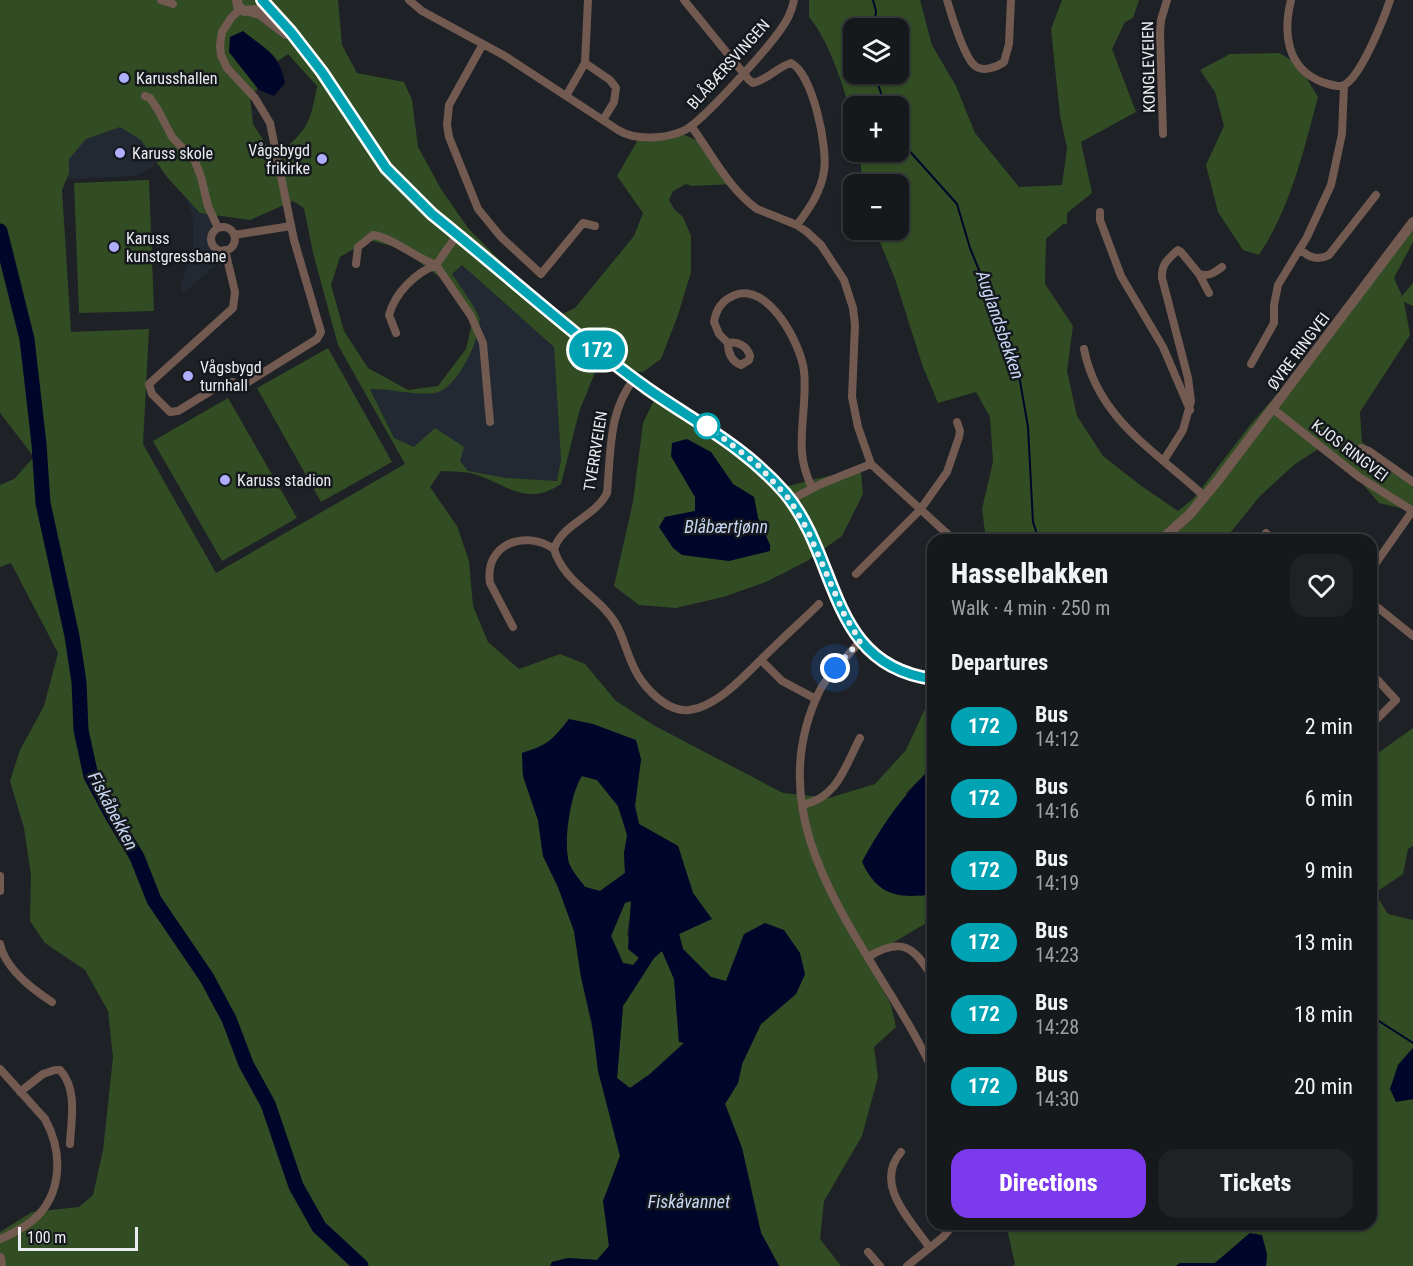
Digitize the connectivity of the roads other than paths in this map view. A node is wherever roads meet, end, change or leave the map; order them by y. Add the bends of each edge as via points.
1 (161, 0) edge
2 (262, 0) edge
3 (409, 0) edge
4 (588, 0) edge
5 (794, 0) edge
6 (947, 0) edge
7 (1011, 0) edge
8 (1167, 0) edge
9 (1291, 0) edge
10 (1390, 0) edge
11 (686, 1) edge
12 (173, 4) dead end
13 (238, 4) edge
14 (252, 12) junction
15 (483, 44) junction
16 (310, 57) junction
17 (585, 63) junction
18 (743, 73) junction
19 (1344, 85) junction
20 (145, 96) dead end
21 (566, 96) junction
22 (603, 120) junction
23 (692, 126) junction
24 (1163, 134) dead end
25 (1376, 195) dead end
26 (1100, 212) dead end
27 (1413, 222) edge
28 (797, 225) junction
29 (291, 226) junction
30 (595, 226) dead end
31 (218, 228) junction
32 (234, 235) junction
33 (457, 235) junction
34 (1300, 249) junction
35 (225, 250) junction
36 (356, 264) dead end
37 (436, 266) junction
38 (1222, 267) dead end
39 (1199, 274) junction
40 (1209, 293) dead end
41 (396, 333) dead end
42 (728, 343) dead end
43 (1084, 349) dead end
44 (1251, 364) dead end
45 (635, 378) junction
46 (1273, 409) junction
47 (1190, 411) junction
48 (490, 422) dead end
49 (957, 422) dead end
50 (1354, 454) dead end
51 (1164, 460) junction
52 (871, 464) junction
53 (1413, 482) edge
54 (812, 488) junction
55 (1205, 496) junction
56 (790, 500) junction
57 (920, 510) junction
58 (1413, 511) edge
59 (947, 534) edge
60 (1168, 534) edge
61 (554, 549) junction
62 (1377, 562) edge
63 (856, 574) dead end
64 (819, 604) dead end
65 (1377, 607) edge
66 (513, 627) dead end
67 (1413, 636) edge
68 (860, 641) junction
69 (762, 661) junction
70 (927, 677) edge
71 (1377, 679) edge
72 (816, 699) junction
73 (1377, 718) edge
74 (860, 738) dead end
75 (802, 806) junction
76 (0, 876) edge
77 (0, 891) edge
78 (0, 944) edge
79 (868, 957) junction
80 (927, 969) edge
81 (52, 1002) dead end
82 (927, 1058) edge
83 (0, 1069) edge
84 (20, 1092) junction
85 (70, 1144) dead end
86 (901, 1152) dead end
87 (949, 1230) edge
88 (0, 1239) edge
89 (929, 1247) junction
90 (868, 1252) dead end
91 (0, 1258) edge
92 (2, 1266) edge
93 (880, 1266) edge
94 (907, 1266) edge

1 - 12 street
2 - 14 street
2 - 16 street
3 - 15 street, BLÅBÆRSVINGEN
4 - 17 street
5 - 18 street, BLÅBÆRSVINGEN via 780,31
6 - 7 street via 968,56 980,68 1004,62
8 - 24 street, KONGLEVEIEN via 1160,33
9 - 19 street via 1287,44 1293,58 1313,78
10 - 19 street via 1368,52
11 - 18 street
13 - 14 street
13 - 29 street via 222,32 221,55 226,68 251,93 268,119
14 - 16 street via 284,33
15 - 21 street, BLÅBÆRSVINGEN
15 - 30 street via 453,97 447,116 449,137 478,209 541,274 583,223
16 - 33 street via 386,168
17 - 21 street
17 - 22 street via 616,90
18 - 23 street, BLÅBÆRSVINGEN
18 - 28 street via 748,80 757,82 791,63 802,73 815,104 823,132 824,172 813,202
19 - 34 street via 1342,134 1335,172
20 - 31 street via 158,110 172,137 195,161
21 - 22 street, BLÅBÆRSVINGEN
22 - 23 street, BLÅBÆRSVINGEN via 624,133 640,137 668,135
23 - 28 street via 750,205
25 - 34 street via 1329,255 1317,258
26 - 47 street via 1118,268 1163,347
27 - 46 street, ØVRE RINGVEI
28 - 52 street via 821,245 848,290 855,325 852,398
29 - 32 street
29 - 35 street via 321,327 317,339 240,387 233,382 222,384 170,412 152,394 149,384 233,308 235,292
31 - 32 street via 229,228
31 - 35 street via 211,241 215,248
32 - 35 street via 234,243
33 - 37 street
33 - 45 street
34 - 44 street via 1278,285 1274,323
36 - 37 street via 358,247 373,235
37 - 41 street via 413,280 396,298 389,315
37 - 48 street via 471,316 483,343
38 - 39 street via 1205,276
39 - 40 street
39 - 47 street via 1178,250 1161,271 1190,385
42 - 54 street via 716,330 715,315 723,301 738,293 756,294 764,299 788,329 804,368 802,455
43 - 51 street via 1099,391 1114,416
45 - 56 street via 737,447
45 - 61 street, TVERRVEIEN via 622,396 615,417 607,493 596,508 566,531
46 - 55 street, ØVRE RINGVEI
46 - 58 street, KJOS RINGVEI via 1359,477
47 - 51 street
49 - 57 street via 960,431 951,464
50 - 53 street, KJOS RINGVEI via 1361,448 1369,451
51 - 55 street
52 - 54 street
52 - 57 street
54 - 56 street
55 - 60 street, ØVRE RINGVEI
56 - 68 street
57 - 59 street
57 - 63 street
58 - 62 street
61 - 66 street via 524,539 502,548 493,560 490,583
61 - 69 street via 566,572 617,626 639,678 669,706 698,708 728,690
64 - 69 street
65 - 67 street
68 - 70 street via 895,668
68 - 72 street via 835,668
69 - 72 street via 782,681
71 - 73 street via 1396,700
72 - 75 street via 799,754
74 - 75 street via 833,789 820,800
75 - 79 street via 808,838 835,903
76 - 77 street
78 - 81 street via 10,966
79 - 80 street via 899,945 919,955
79 - 82 street
83 - 84 street
84 - 85 street via 50,1071 63,1073 72,1107
84 - 88 street via 50,1128 58,1174 43,1211
86 - 89 street via 892,1169 895,1196
87 - 89 street
89 - 94 street
90 - 93 street
91 - 92 street

